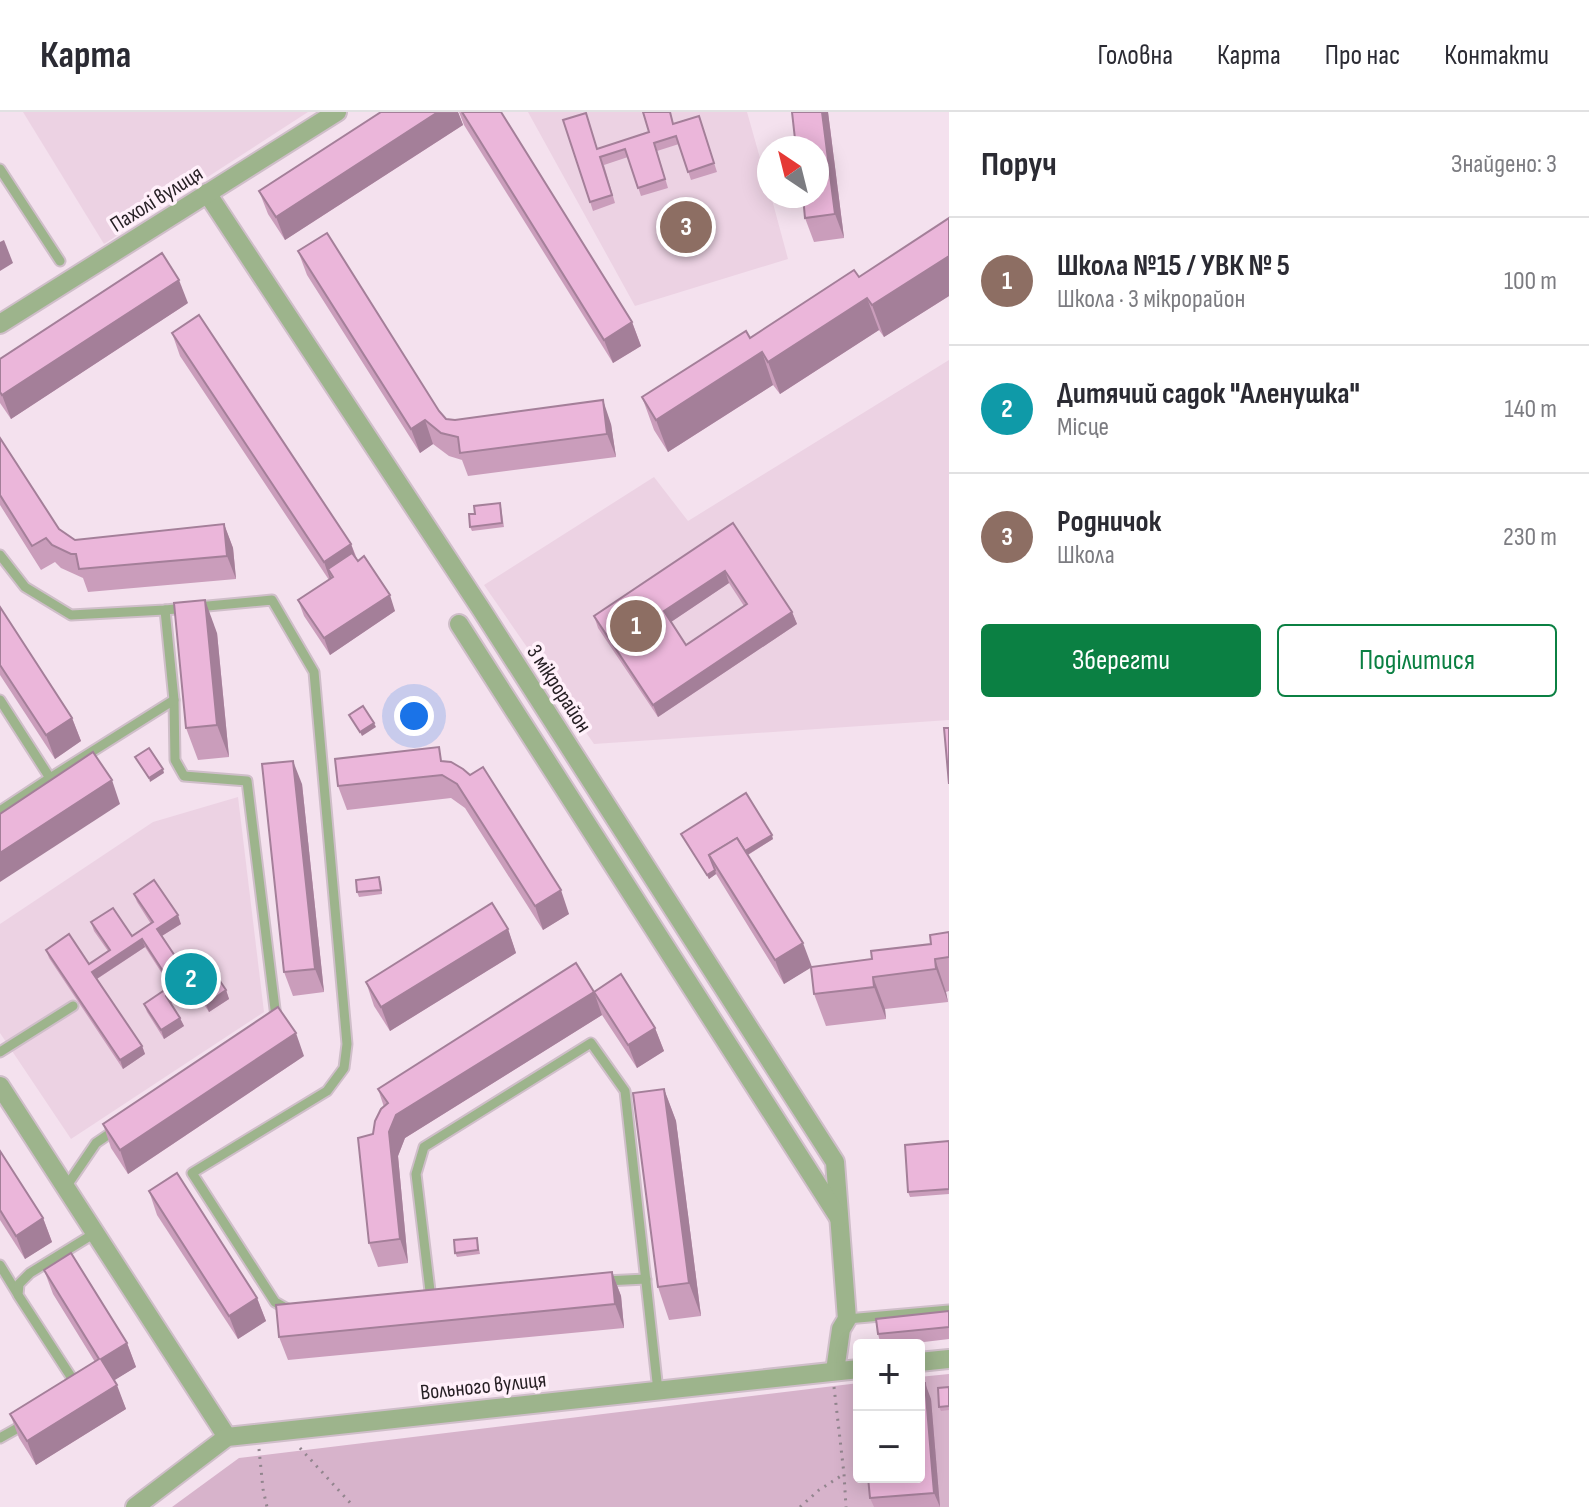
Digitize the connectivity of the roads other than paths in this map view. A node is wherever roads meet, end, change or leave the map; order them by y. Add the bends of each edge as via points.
1 (337, 112) edge
2 (0, 169) edge
3 (207, 193) junction
4 (60, 261) dead end
5 (0, 324) edge
6 (0, 555) edge
7 (165, 610) junction
8 (459, 624) dead end
9 (0, 700) edge
10 (174, 700) junction
11 (50, 778) junction
12 (0, 811) edge
13 (73, 1006) dead end
14 (263, 1026) edge
15 (0, 1052) edge
16 (0, 1086) edge
17 (122, 1125) edge
18 (66, 1187) junction
19 (840, 1220) junction
20 (95, 1233) junction
21 (0, 1265) edge
22 (646, 1279) junction
23 (599, 1281) edge
24 (446, 1290) edge
25 (430, 1291) junction
26 (415, 1293) edge
27 (18, 1294) junction
28 (949, 1310) edge
29 (294, 1312) edge
30 (847, 1319) junction
31 (949, 1359) edge
32 (925, 1361) edge
33 (853, 1371) edge
34 (834, 1378) junction
35 (658, 1391) junction
36 (72, 1395) edge
37 (40, 1416) edge
38 (227, 1437) junction
39 (0, 1438) edge
40 (135, 1507) edge

1 - 3 street, Пахолі вулиця
2 - 4 lane
3 - 5 street, Пахолі вулиця
3 - 19 street, 3 мікрорайон via 835,1162
6 - 7 lane via 25,587 71,615
7 - 10 lane
7 - 29 lane via 272,600 314,672 347,1044 344,1068 327,1091 192,1173 275,1302
8 - 19 street, 3 мікрорайон
9 - 11 lane
10 - 11 lane
10 - 14 lane via 175,760 184,776 247,781 276,1017
11 - 12 lane
13 - 15 lane
16 - 18 street
17 - 18 lane via 96,1143
18 - 20 street
19 - 30 street, 3 мікрорайон
20 - 27 lane via 30,1273 19,1284
20 - 38 street
21 - 27 lane
22 - 23 lane
22 - 25 lane via 625,1091 591,1043 424,1147 416,1174
22 - 35 lane
24 - 25 lane
25 - 26 lane
27 - 36 lane via 78,1388
28 - 30 lane
30 - 34 street, 3 мікрорайон
31 - 32 street
33 - 34 street, Вольного вулиця
34 - 35 street, Вольного вулиця
35 - 38 street, Вольного вулиця
37 - 39 lane
38 - 40 street

